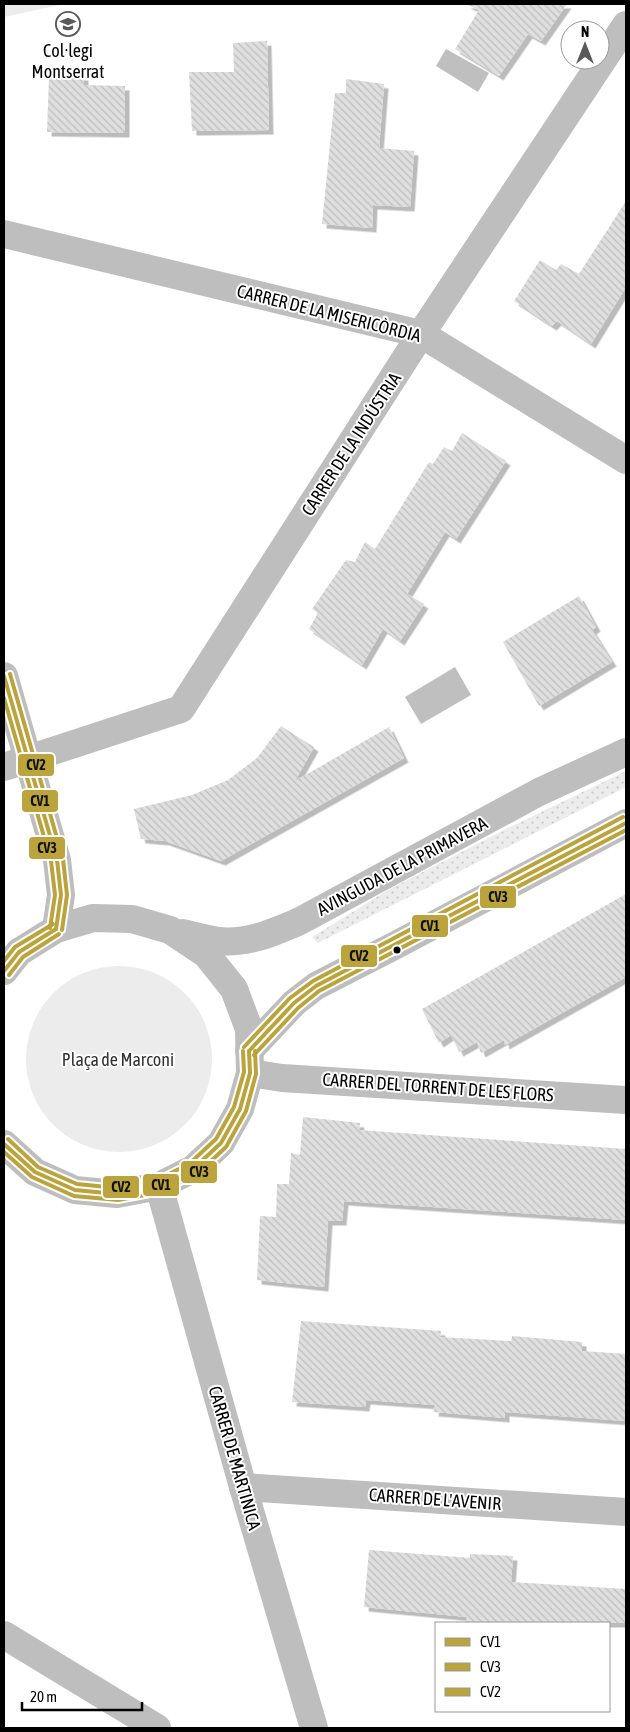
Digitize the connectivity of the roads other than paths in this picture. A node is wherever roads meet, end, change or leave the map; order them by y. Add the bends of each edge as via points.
1 (626, 25) edge
2 (4, 234) edge
3 (421, 334) junction
4 (626, 460) edge
5 (4, 676) edge
6 (626, 752) edge
7 (16, 763) edge
8 (626, 823) edge
9 (56, 929) junction
10 (170, 930) junction
11 (4, 971) edge
12 (250, 1062) junction
13 (626, 1100) edge
14 (4, 1144) edge
15 (4, 1168) edge
16 (35, 1172) junction
17 (159, 1186) junction
18 (243, 1487) junction
19 (626, 1512) edge
20 (4, 1635) edge
21 (157, 1728) edge
22 (314, 1728) edge

1 - 3 street, CARRER DE LA INDÚSTRIA
2 - 3 street, CARRER DE LA MISERICÒRDIA
3 - 4 street, CARRER DE LA MISERICÒRDIA
3 - 7 street, CARRER DE LA INDÚSTRIA via 181,709
5 - 7 street
6 - 10 street, AVINGUDA DE LA PRIMAVERA via 538,792 267,936 218,941
7 - 9 street via 57,860 61,895
8 - 12 street via 316,986 294,1003
9 - 10 street via 93,918 132,919
9 - 11 street via 19,952
10 - 12 street via 206,954 234,989 248,1029
12 - 13 street, CARRER DEL TORRENT DE LES FLORS via 282,1078
12 - 17 street via 240,1110 220,1143 193,1168
14 - 16 street
15 - 16 street
16 - 17 street via 75,1190 117,1194
17 - 18 street, CARRER DE MARTINICA
18 - 19 street, CARRER DE L'AVENIR
18 - 22 street, CARRER DE MARTINICA
20 - 21 street

